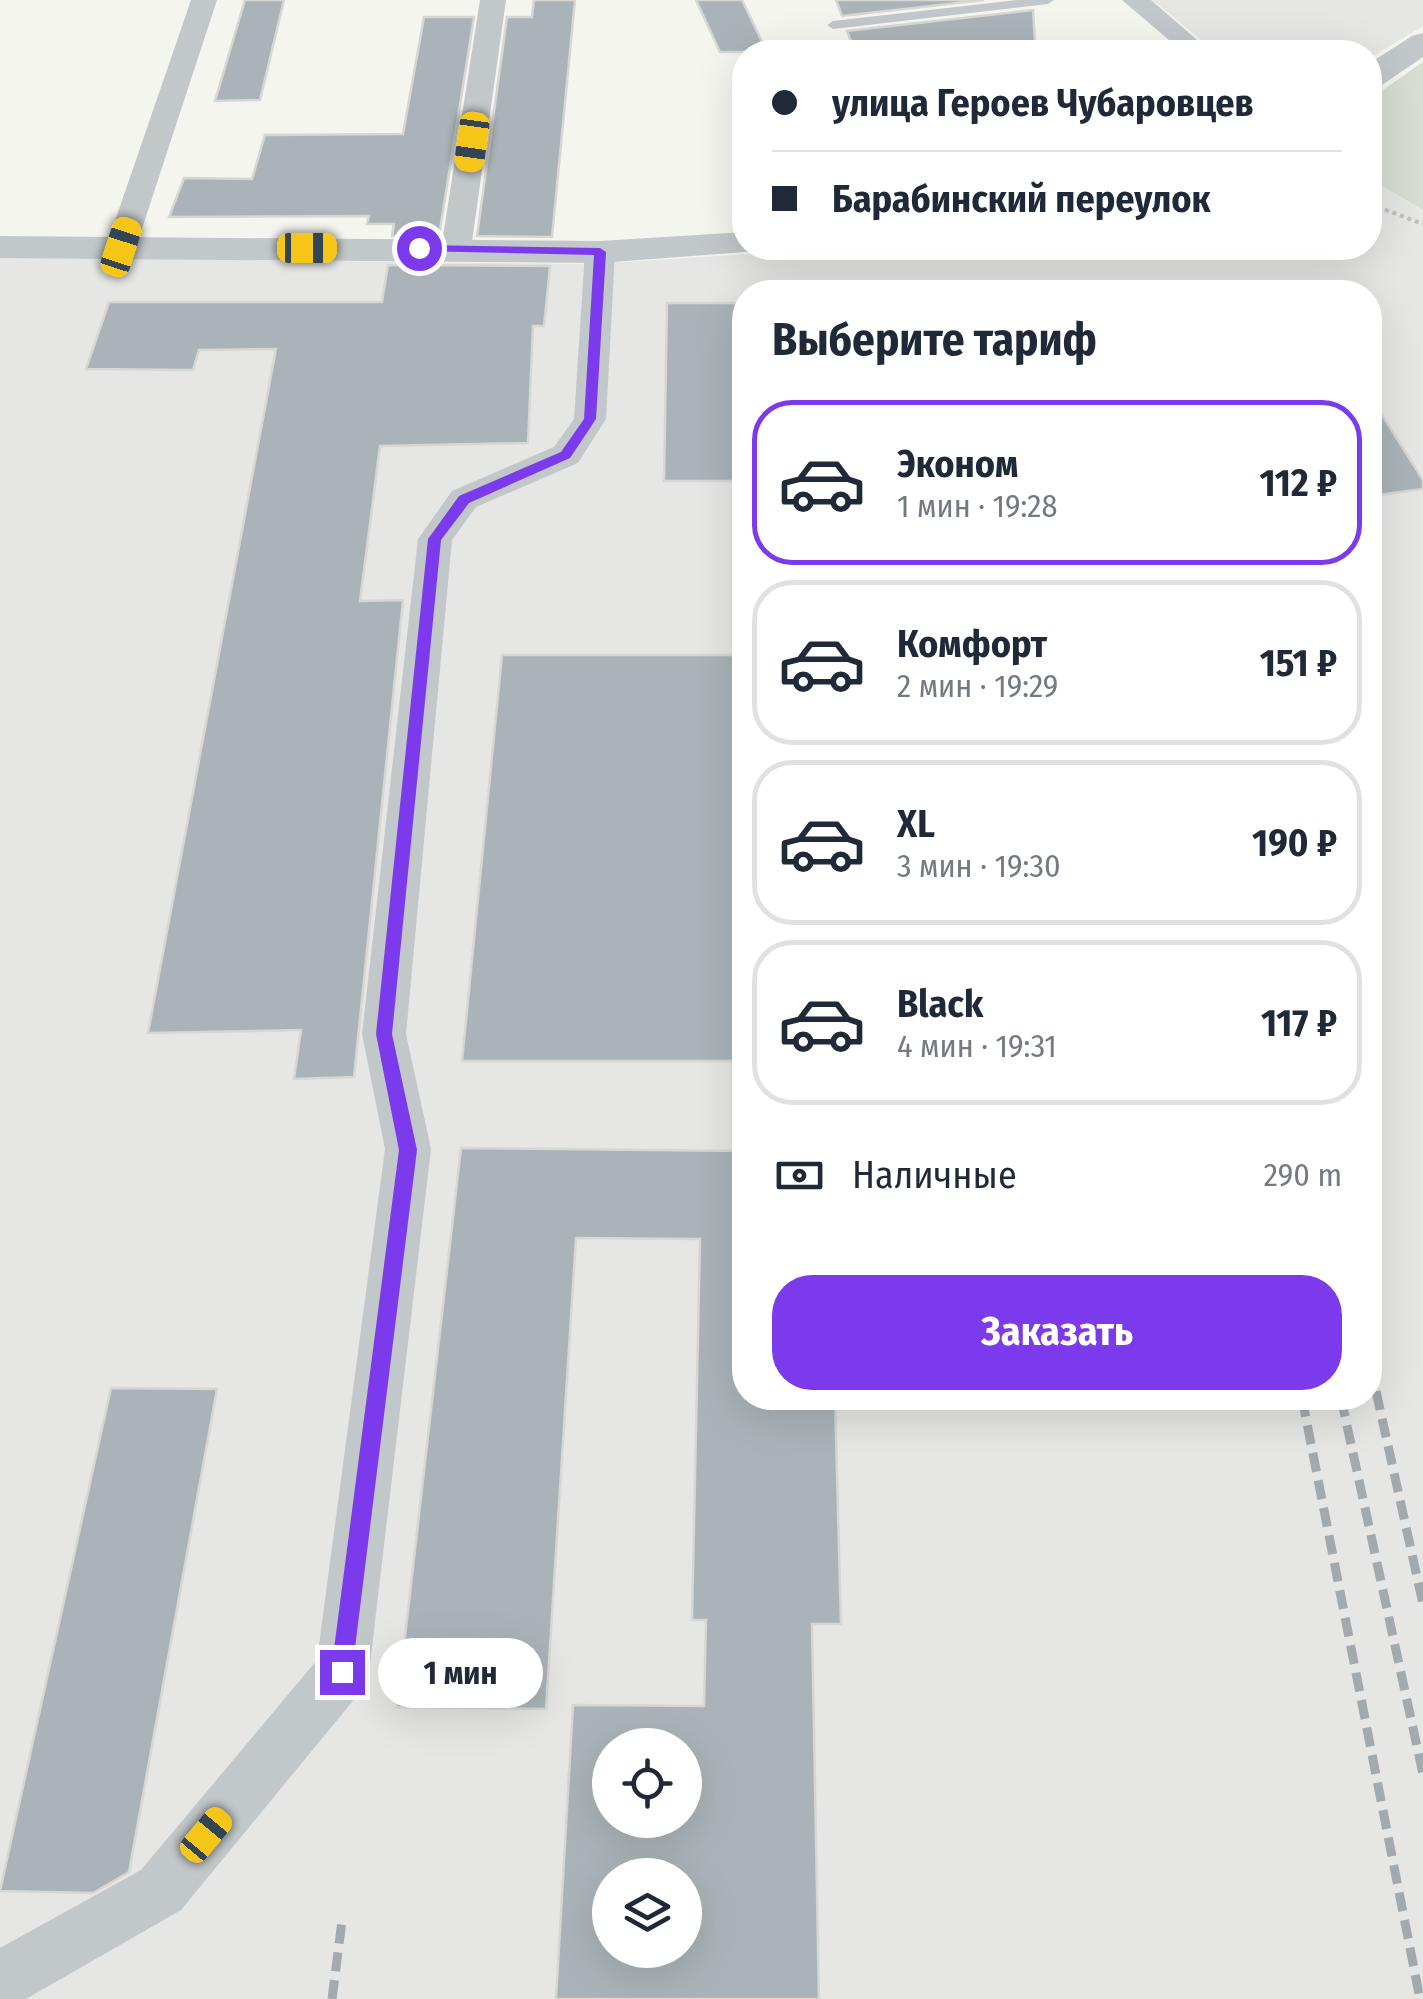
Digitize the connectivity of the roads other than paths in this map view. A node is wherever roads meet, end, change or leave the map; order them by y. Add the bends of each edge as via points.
1 (204, 0) edge
2 (493, 0) edge
3 (1048, 0) edge
4 (1136, 0) edge
5 (834, 25) dead end
6 (1184, 40) edge
7 (1423, 43) edge
8 (1382, 70) edge
9 (732, 244) edge
10 (0, 246) edge
11 (121, 247) junction
12 (456, 248) junction
13 (600, 252) junction
14 (0, 1981) edge

1 - 11 street
2 - 12 street
3 - 5 lane
4 - 6 street
7 - 8 street
9 - 13 street
10 - 11 street
11 - 12 street
12 - 13 street
13 - 14 street via 590,419 566,455 464,500 435,539 384,1034 408,1150 342,1672 161,1890

